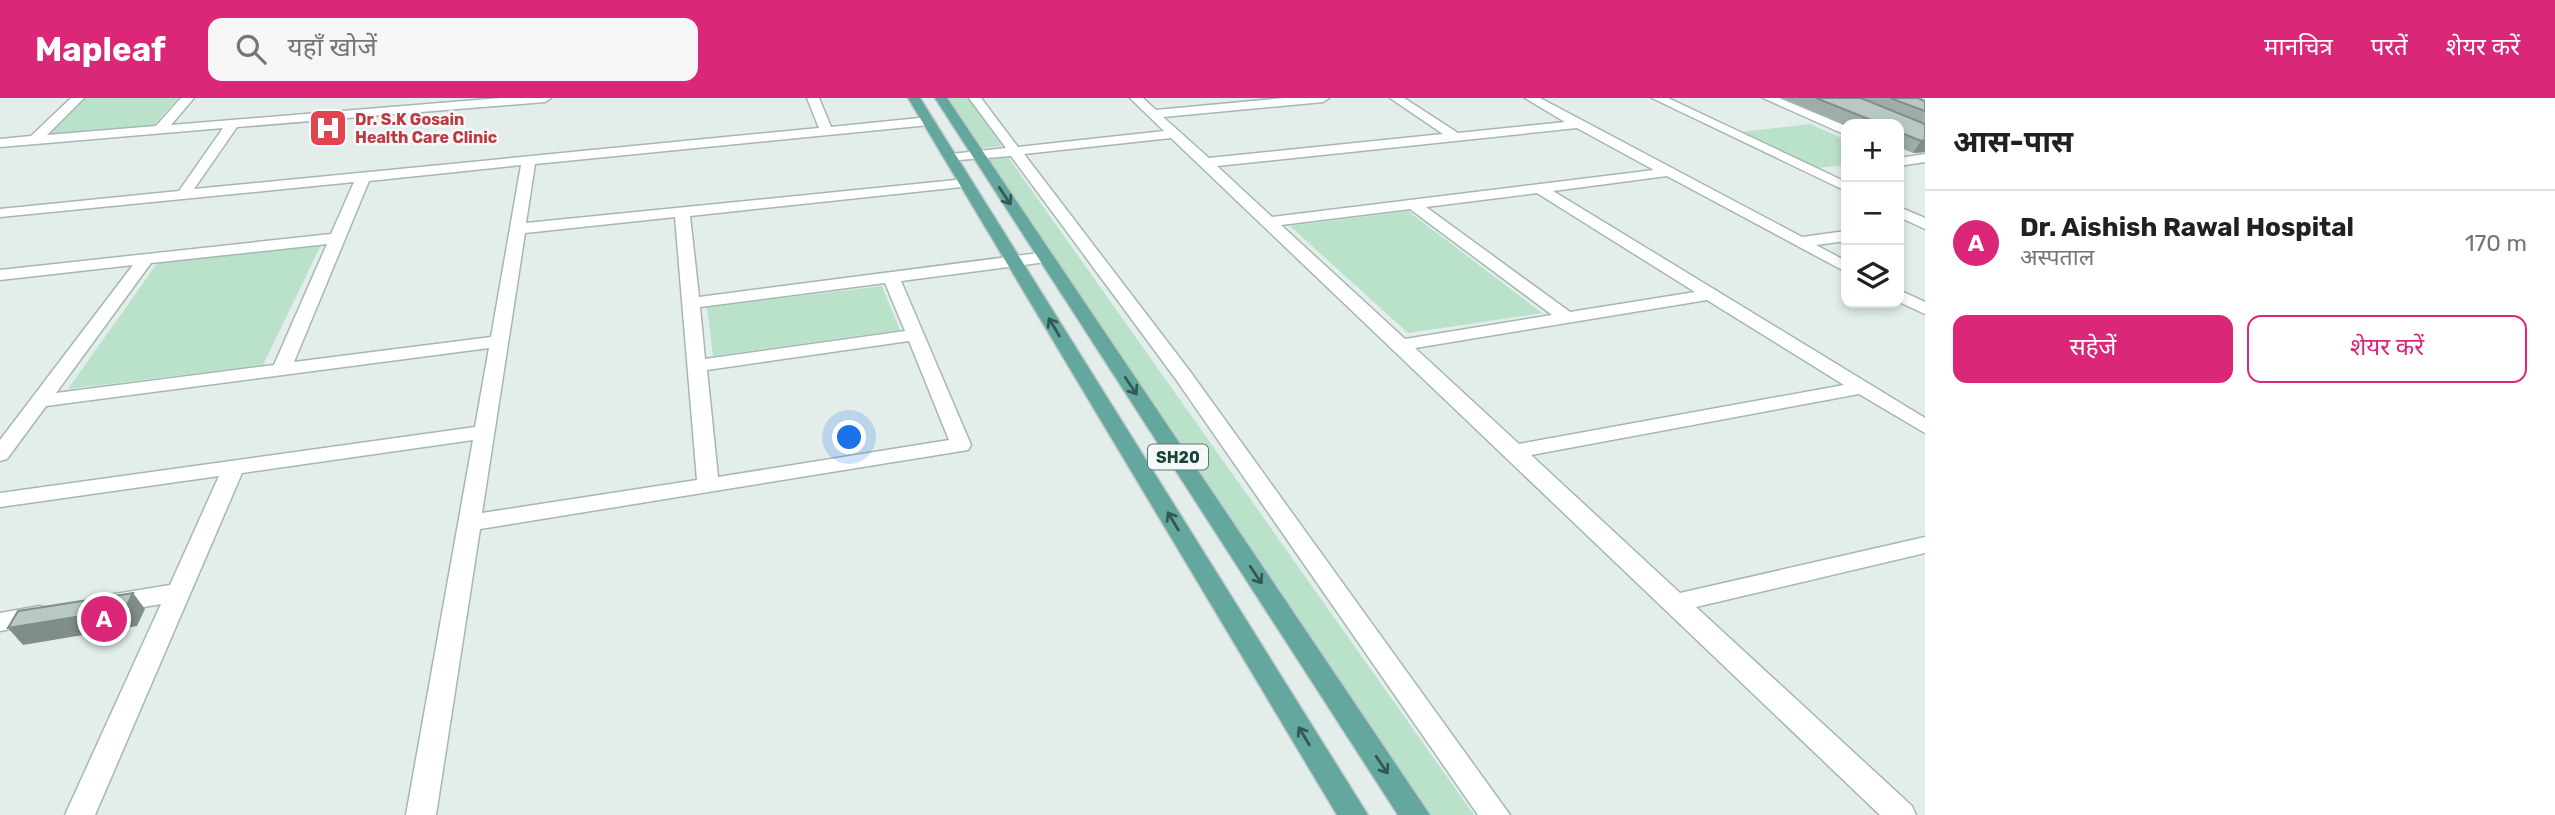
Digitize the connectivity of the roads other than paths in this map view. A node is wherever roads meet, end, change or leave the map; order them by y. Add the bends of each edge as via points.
1 (78, 98) edge
2 (188, 98) edge
3 (349, 98) edge
4 (545, 98) edge
5 (813, 98) edge
6 (914, 98) edge
7 (941, 98) edge
8 (975, 98) edge
9 (1136, 98) edge
10 (1323, 98) edge
11 (1396, 98) edge
12 (1531, 98) edge
13 (1658, 98) edge
14 (1769, 98) edge
15 (506, 100) edge
16 (1153, 114) junction
17 (339, 115) junction
18 (929, 121) junction
19 (233, 124) junction
20 (1579, 124) junction
21 (1841, 129) edge
22 (159, 131) junction
23 (827, 132) junction
24 (1175, 134) junction
25 (1456, 136) junction
26 (35, 140) junction
27 (0, 143) edge
28 (1013, 152) junction
29 (977, 155) junction
30 (951, 158) junction
31 (529, 161) junction
32 (1205, 163) junction
33 (1841, 169) edge
34 (1669, 172) junction
35 (1816, 172) junction
36 (363, 177) junction
37 (966, 183) junction
38 (1841, 184) edge
39 (1539, 188) junction
40 (183, 195) junction
41 (1413, 204) junction
42 (682, 212) junction
43 (0, 213) edge
44 (1904, 214) edge
45 (1268, 222) junction
46 (1925, 224) edge
47 (1904, 227) edge
48 (517, 229) junction
49 (1841, 237) edge
50 (337, 238) junction
51 (1800, 242) junction
52 (1046, 257) junction
53 (146, 259) junction
54 (1014, 262) junction
55 (1841, 264) edge
56 (0, 275) edge
57 (891, 278) junction
58 (1711, 295) junction
59 (1904, 298) edge
60 (691, 303) junction
61 (1925, 309) edge
62 (1567, 318) junction
63 (915, 335) junction
64 (499, 341) junction
65 (1400, 345) junction
66 (697, 366) junction
67 (282, 369) junction
68 (1861, 388) junction
69 (40, 401) junction
70 (1925, 427) edge
71 (485, 432) junction
72 (1514, 452) junction
73 (0, 454) edge
74 (234, 467) junction
75 (708, 485) junction
76 (0, 500) edge
77 (470, 523) junction
78 (1925, 545) edge
79 (179, 592) junction
80 (1675, 603) junction
81 (0, 622) edge
82 (80, 815) edge
83 (421, 815) edge
84 (1353, 815) edge
85 (1415, 815) edge
86 (1495, 815) edge
87 (1901, 815) edge

1 - 26 street
2 - 22 street
3 - 17 street
4 - 15 street
5 - 23 street
6 - 18 main road, SH20
7 - 29 main road, SH20
8 - 28 street
9 - 16 street
10 - 16 street
11 - 25 street
12 - 20 street
13 - 35 street
14 - 21 street
15 - 17 street
16 - 24 street
17 - 19 street
18 - 23 street
18 - 30 main road, SH20
19 - 22 street
19 - 40 street
20 - 25 street
20 - 34 street
22 - 26 street
23 - 31 street
24 - 28 street
24 - 32 street
25 - 32 street
26 - 27 street
28 - 29 street
28 - 86 street via 1182,374
29 - 30 street
29 -> 52 main road, SH20
30 - 37 main road, SH20
31 - 36 street
31 - 48 street
32 - 45 street
33 - 35 street
34 - 39 street
34 - 51 street
35 - 38 street
36 - 40 street
36 - 50 street
37 - 42 street
37 - 54 main road, SH20
39 - 41 street
39 - 58 street
40 - 43 street
41 - 45 street
41 - 62 street
42 - 48 street
42 - 60 street
44 - 46 street
45 - 65 street
46 - 47 street
48 - 64 street
49 - 51 street
50 - 53 street
50 - 67 street
51 - 55 street
52 - 54 street
52 -> 85 main road, SH20
53 - 56 street
53 - 69 street
54 - 57 street
84 -> 54 main road, SH20
57 - 60 street
57 - 63 street
58 - 62 street
58 - 68 street
59 - 61 street
60 - 66 street
62 - 65 street
63 - 66 street
63 - 75 street via 961,445
64 - 67 street
64 - 71 street
65 - 72 street
66 - 75 street
67 - 69 street
68 - 70 street
68 - 72 street
69 - 73 street
71 - 74 street
71 - 77 street
72 - 80 street
74 - 76 street
74 - 79 street
75 - 77 street
77 - 83 street
78 - 80 street
79 - 81 street
79 - 82 street
80 - 87 street

